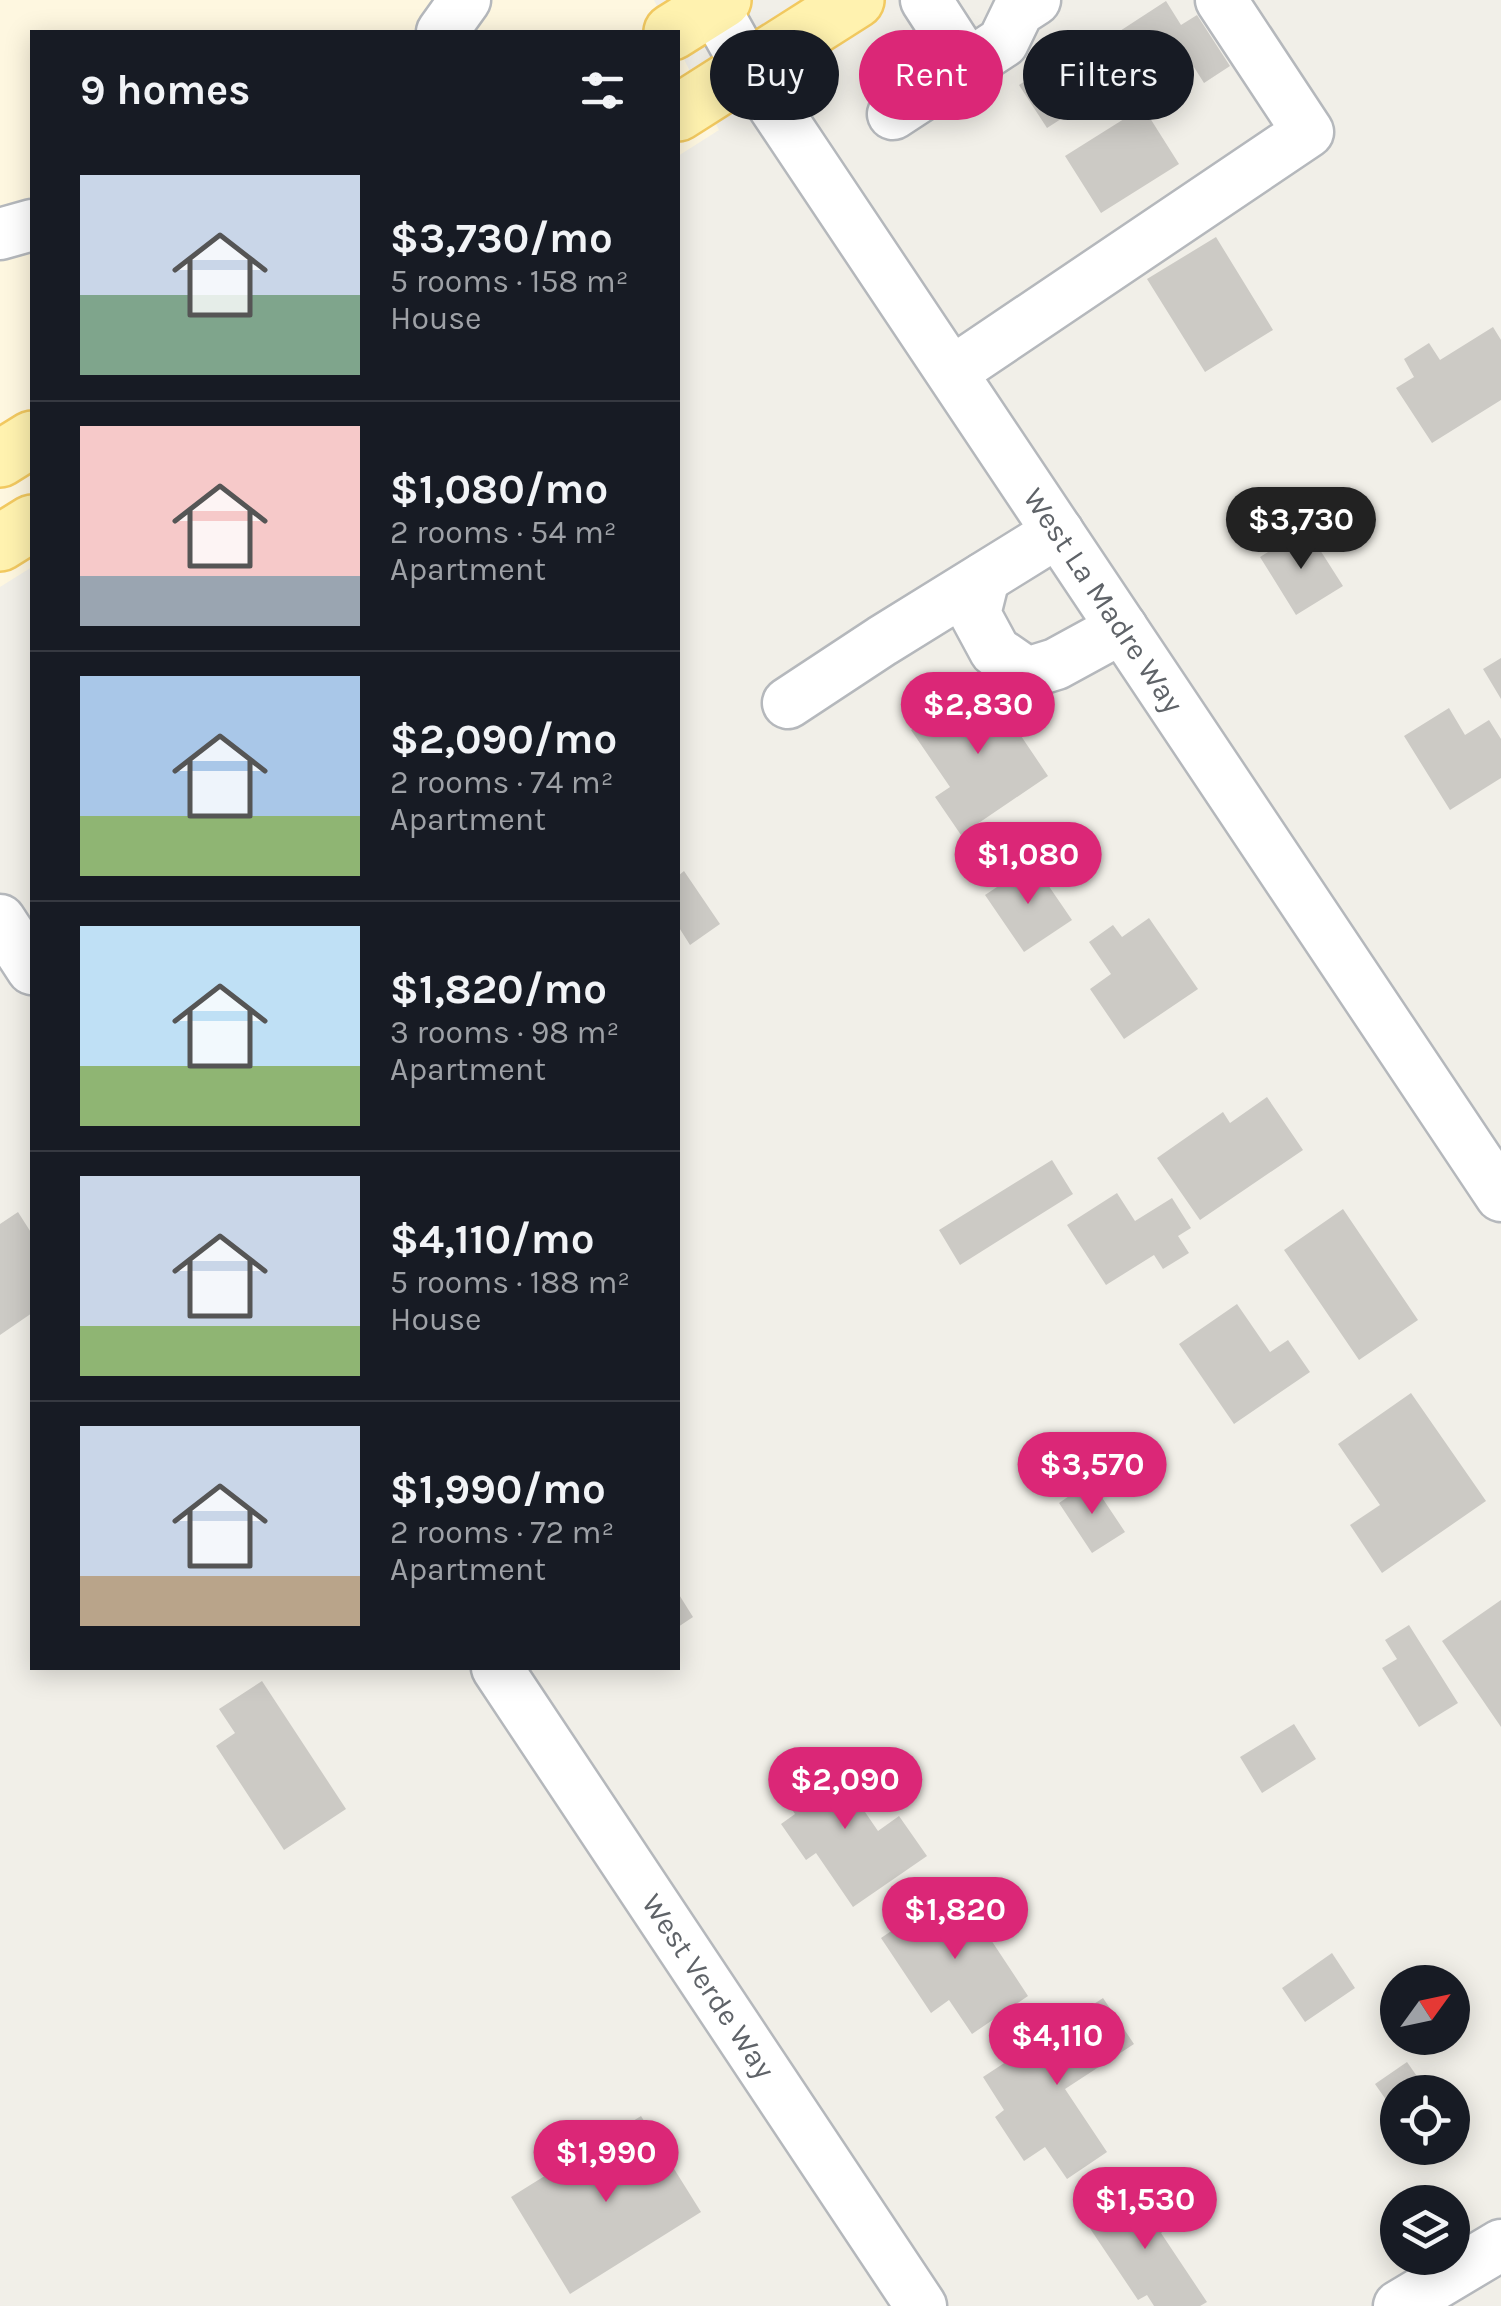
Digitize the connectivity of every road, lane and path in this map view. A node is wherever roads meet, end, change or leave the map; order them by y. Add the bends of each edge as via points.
1 (465, 0) edge
2 (856, 0) edge
3 (926, 0) edge
4 (1035, 0) edge
5 (1221, 0) edge
6 (704, 10) edge
7 (443, 30) edge
8 (719, 30) edge
9 (808, 30) edge
10 (945, 30) edge
11 (1003, 42) edge
12 (710, 93) edge
13 (680, 113) edge
14 (783, 120) edge
15 (30, 225) edge
16 (0, 234) edge
17 (952, 372) junction
18 (30, 440) edge
19 (0, 459) edge
20 (30, 524) edge
21 (1058, 532) junction
22 (0, 543) edge
23 (984, 578) junction
24 (1122, 628) junction
25 (788, 704) dead end
26 (0, 920) edge
27 (30, 965) edge
28 (1501, 1196) edge
29 (498, 1670) edge
30 (1501, 2245) edge
31 (921, 2306) edge
32 (1399, 2306) edge

1 - 7 street
2 - 9 main road
3 - 10 street
4 - 11 street via 1018,11
5 - 17 street via 1308,132
6 - 8 street, West La Madre Way
12 - 13 main road
14 - 17 street, West La Madre Way
15 - 16 street
17 - 21 street, West La Madre Way
18 - 19 main road
20 - 22 main road
21 - 23 street
21 - 24 street, West La Madre Way
23 - 24 street via 976,614 994,651 1027,673
23 - 25 street
24 - 28 street, West La Madre Way
26 - 27 street
29 - 31 street, West Verde Way
30 - 32 street

